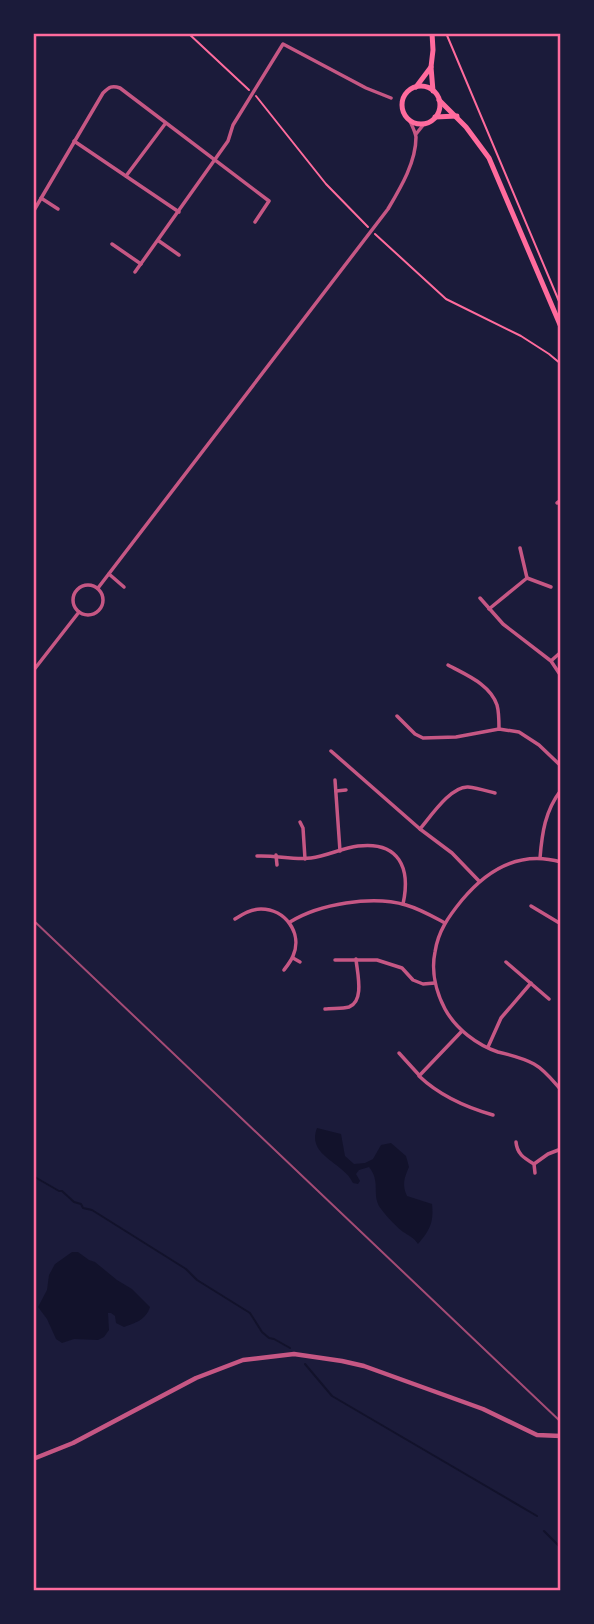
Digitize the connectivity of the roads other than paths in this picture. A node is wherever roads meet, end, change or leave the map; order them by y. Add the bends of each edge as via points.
1 (432, 33) edge
2 (432, 67) junction
3 (416, 87) junction
4 (433, 91) junction
5 (391, 98) dead end
6 (439, 100) junction
7 (457, 116) junction
8 (435, 117) junction
9 (410, 121) junction
10 (165, 123) junction
11 (424, 124) junction
12 (416, 134) junction
13 (74, 141) junction
14 (215, 159) junction
15 (126, 176) junction
16 (41, 198) junction
17 (58, 209) dead end
18 (33, 212) edge
19 (178, 212) junction
20 (255, 222) dead end
21 (159, 241) junction
22 (112, 244) dead end
23 (179, 255) dead end
24 (141, 264) junction
25 (135, 272) dead end
26 (561, 327) edge
27 (520, 548) dead end
28 (108, 575) junction
29 (527, 578) junction
30 (124, 587) dead end
31 (551, 587) dead end
32 (98, 588) junction
33 (480, 598) dead end
34 (489, 609) junction
35 (79, 612) junction
36 (561, 652) edge
37 (551, 661) junction
38 (448, 665) dead end
39 (33, 671) edge
40 (561, 676) edge
41 (397, 716) dead end
42 (499, 729) junction
43 (331, 751) dead end
44 (561, 766) edge
45 (335, 779) dead end
46 (346, 790) dead end
47 (561, 790) edge
48 (336, 791) junction
49 (495, 793) dead end
50 (300, 822) dead end
51 (420, 829) junction
52 (340, 850) junction
53 (276, 855) junction
54 (257, 856) dead end
55 (540, 858) junction
56 (306, 859) junction
57 (561, 862) edge
58 (277, 865) dead end
59 (479, 881) junction
60 (258, 900) dead end
61 (403, 904) junction
62 (531, 906) dead end
63 (259, 909) junction
64 (235, 919) dead end
65 (290, 922) junction
66 (560, 922) edge
67 (445, 923) junction
68 (293, 958) junction
69 (356, 959) junction
70 (335, 960) dead end
71 (300, 962) dead end
72 (506, 962) dead end
73 (284, 970) dead end
74 (435, 983) junction
75 (531, 983) junction
76 (549, 999) dead end
77 (325, 1009) dead end
78 (462, 1031) junction
79 (488, 1047) junction
80 (399, 1053) dead end
81 (419, 1076) junction
82 (561, 1090) edge
83 (493, 1115) dead end
84 (516, 1142) dead end
85 (561, 1149) edge
86 (534, 1164) junction
87 (535, 1173) dead end
88 (561, 1436) edge
89 (33, 1459) edge

1 - 2 main road
2 - 3 main road
2 - 4 main road
3 - 4 main road
3 - 9 main road via 402,101
4 - 6 main road
5 - 14 street via 283,44
6 - 7 main road
6 - 8 main road
7 - 8 main road
7 - 26 main road via 489,158
8 - 11 main road
9 - 11 main road
9 - 12 street
10 - 13 street via 115,86 103,93
10 - 14 street
10 - 15 street
11 - 12 street
12 - 28 street via 408,172 388,209
13 - 15 street
13 - 16 street
14 - 19 street
14 - 20 street via 269,201
15 - 19 street
16 - 17 street
16 - 18 street
19 - 21 street
21 - 23 street
21 - 24 street
22 - 24 street
24 - 25 street
27 - 29 street
28 - 30 street
28 - 32 street
29 - 31 street
29 - 34 street
32 - 35 street via 83,586 75,593
32 - 35 street via 103,596 100,610 92,615
33 - 34 street
34 - 37 street
35 - 39 street
36 - 37 street
37 - 40 street
38 - 42 street via 491,693
41 - 42 street via 423,738
42 - 44 street via 519,732
43 - 51 street
45 - 48 street
46 - 48 street
47 - 55 street via 548,811
48 - 52 street
49 - 51 street via 458,788
50 - 56 street
51 - 59 street
52 - 56 street
52 - 61 street via 369,845 393,852 407,880
53 - 54 street
53 - 56 street
53 - 58 street
55 - 57 street
55 - 59 street via 508,864
59 - 67 street
60 - 63 street
61 - 65 street via 353,903
61 - 67 street
62 - 66 street
63 - 64 street
63 - 65 street via 281,914
65 - 68 street via 295,933
67 - 74 street via 435,952
68 - 71 street
68 - 73 street
69 - 70 street
69 - 74 street via 377,960 402,968 423,984
69 - 77 street via 359,996 355,1003
72 - 75 street
74 - 78 street via 445,1009
75 - 76 street
75 - 79 street via 502,1018
78 - 79 street
78 - 81 street
79 - 82 street via 536,1065
80 - 81 street
81 - 83 street via 462,1105
84 - 86 street via 520,1154
85 - 86 street
86 - 87 street
88 - 89 street via 537,1435 483,1409 363,1366 294,1354 243,1360 196,1378

